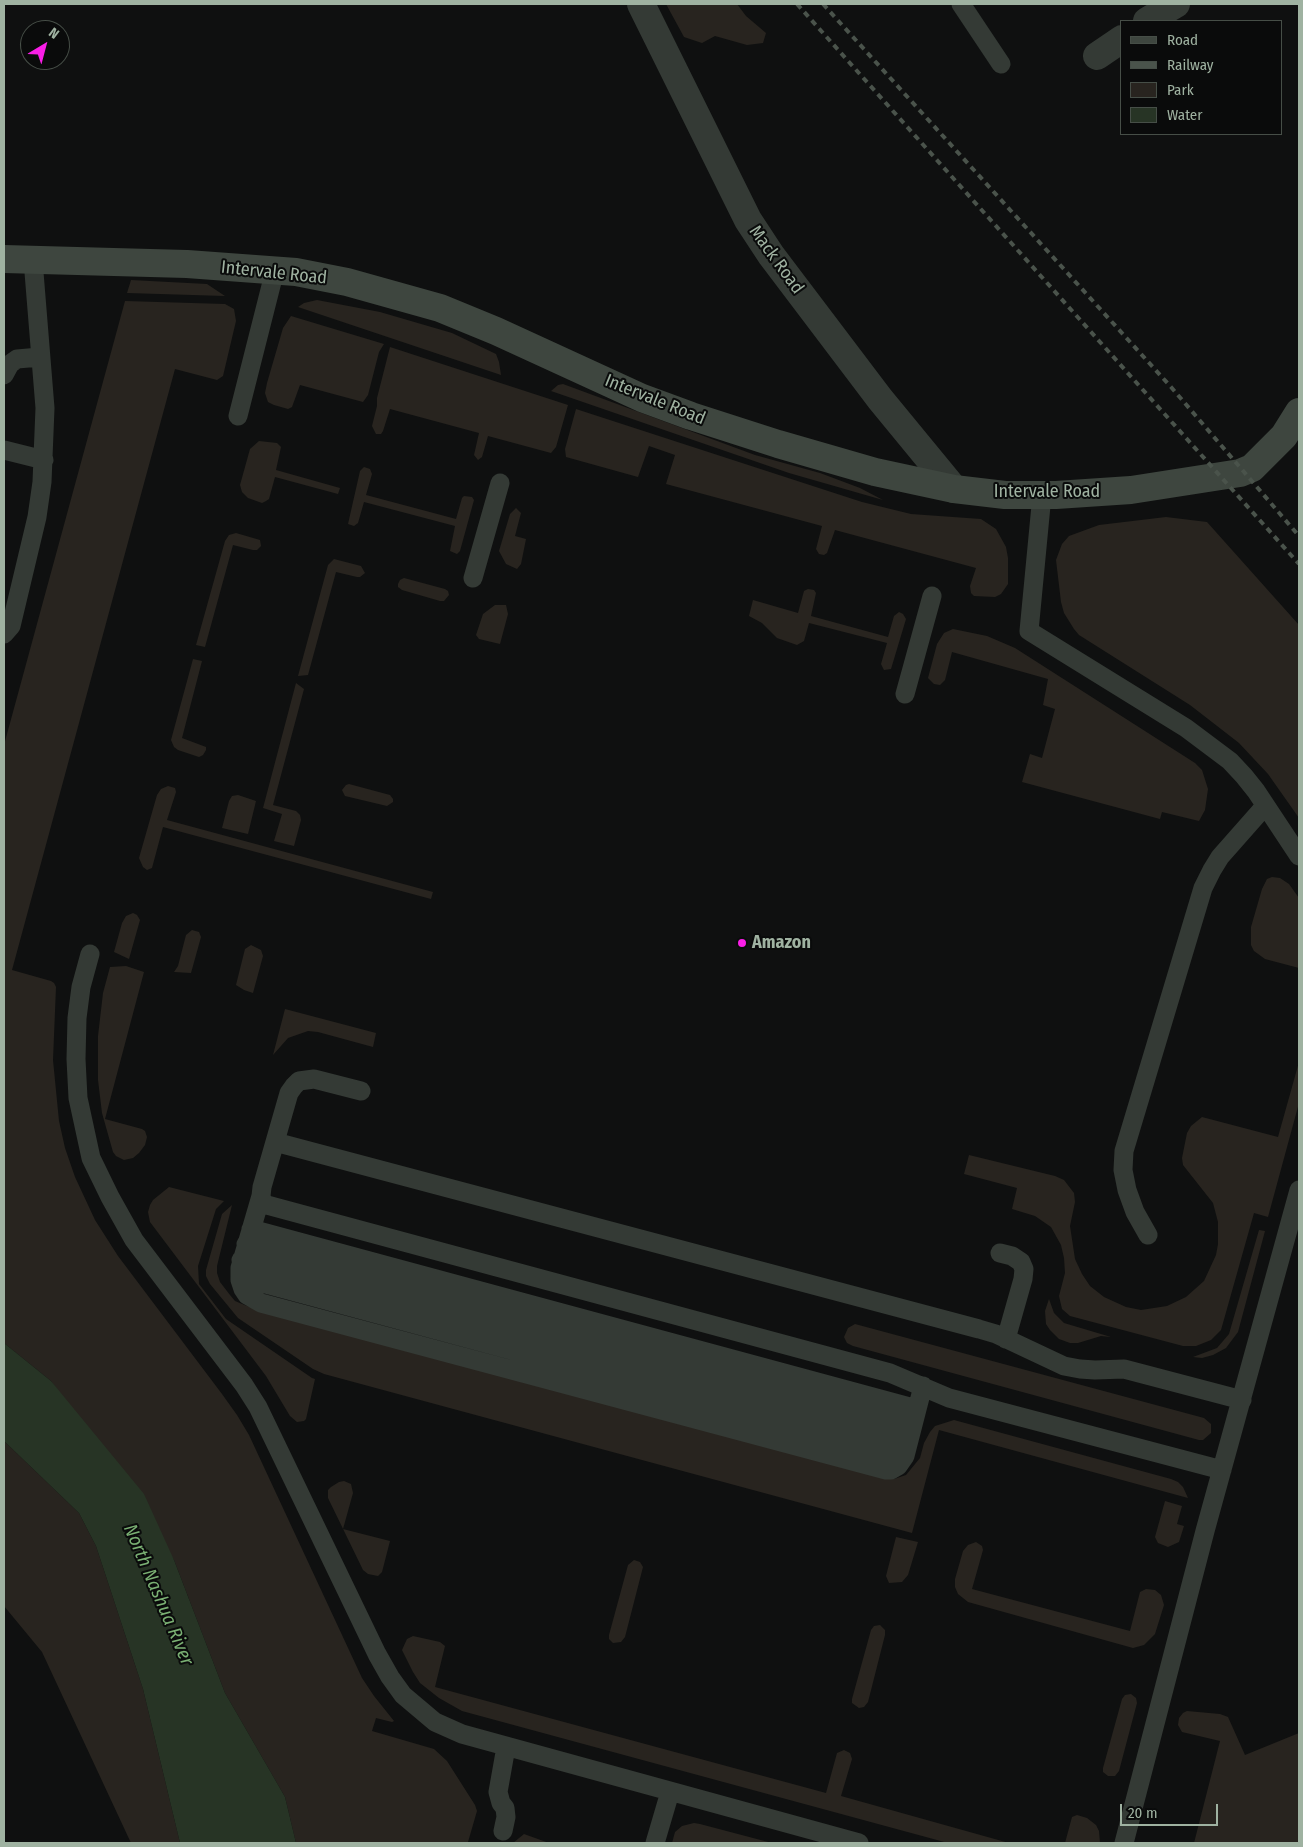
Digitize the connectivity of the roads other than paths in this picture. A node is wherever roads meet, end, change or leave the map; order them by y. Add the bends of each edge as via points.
1 (641, 4) edge
2 (961, 4) edge
3 (1176, 4) edge
4 (1150, 20) edge
5 (1120, 40) edge
6 (1098, 56) dead end
7 (1001, 64) dead end
8 (4, 259) edge
9 (33, 260) junction
10 (276, 270) junction
11 (40, 358) junction
12 (4, 375) edge
13 (1299, 412) edge
14 (238, 416) dead end
15 (1292, 439) edge
16 (4, 450) edge
17 (44, 460) junction
18 (500, 483) dead end
19 (954, 489) junction
20 (1042, 495) junction
21 (473, 578) dead end
22 (932, 596) dead end
23 (4, 634) edge
24 (905, 694) dead end
25 (1265, 806) junction
26 (1299, 856) edge
27 (90, 954) dead end
28 (361, 1091) dead end
29 (275, 1142) junction
30 (1299, 1190) edge
31 (261, 1196) junction
32 (1148, 1235) dead end
33 (244, 1252) junction
34 (1000, 1252) dead end
35 (1006, 1340) junction
36 (923, 1386) junction
37 (1242, 1400) junction
38 (911, 1432) junction
39 (1222, 1470) junction
40 (506, 1747) junction
41 (670, 1792) junction
42 (503, 1831) dead end
43 (655, 1843) edge
44 (859, 1843) edge
45 (1124, 1843) edge

1 - 19 street, Mack Road via 748,220 880,399
2 - 7 lane
3 - 4 street
5 - 6 street
8 - 9 main road, Intervale Road
9 - 10 main road, Intervale Road
9 - 11 lane
10 - 14 lane
10 - 19 main road, Intervale Road via 347,282 440,308 642,398 690,416 875,472
11 - 12 lane via 17,359
11 - 17 lane via 45,408
13 - 15 main road, Intervale Road
15 - 20 main road, Intervale Road via 1240,474 1131,490
16 - 17 lane
17 - 23 lane via 37,517 11,626
18 - 21 lane
19 - 20 main road, Intervale Road via 1005,495
20 - 25 lane via 1029,631 1211,746 1244,776
22 - 24 lane
25 - 26 lane
25 - 32 lane via 1220,857 1203,888 1124,1151 1127,1190
27 - 40 lane via 77,1018 78,1098 91,1158 110,1197 134,1240 258,1407 390,1677 404,1695 435,1722
28 - 29 lane via 314,1079 299,1081 289,1092
29 - 31 lane
29 - 35 lane via 979,1329
30 - 37 lane
31 - 33 lane
31 - 36 lane via 262,1201 277,1209 890,1373
33 - 38 lane
33 - 38 lane
33 - 38 lane via 243,1289 247,1295 261,1302 869,1466 891,1470 898,1466
34 - 35 lane via 1021,1262 1024,1269
35 - 37 lane via 1064,1366 1130,1370
36 - 38 lane
36 - 39 lane via 949,1398
37 - 39 lane
39 - 45 lane
40 - 41 lane
40 - 42 lane via 498,1792 506,1808
41 - 43 lane
41 - 44 lane

